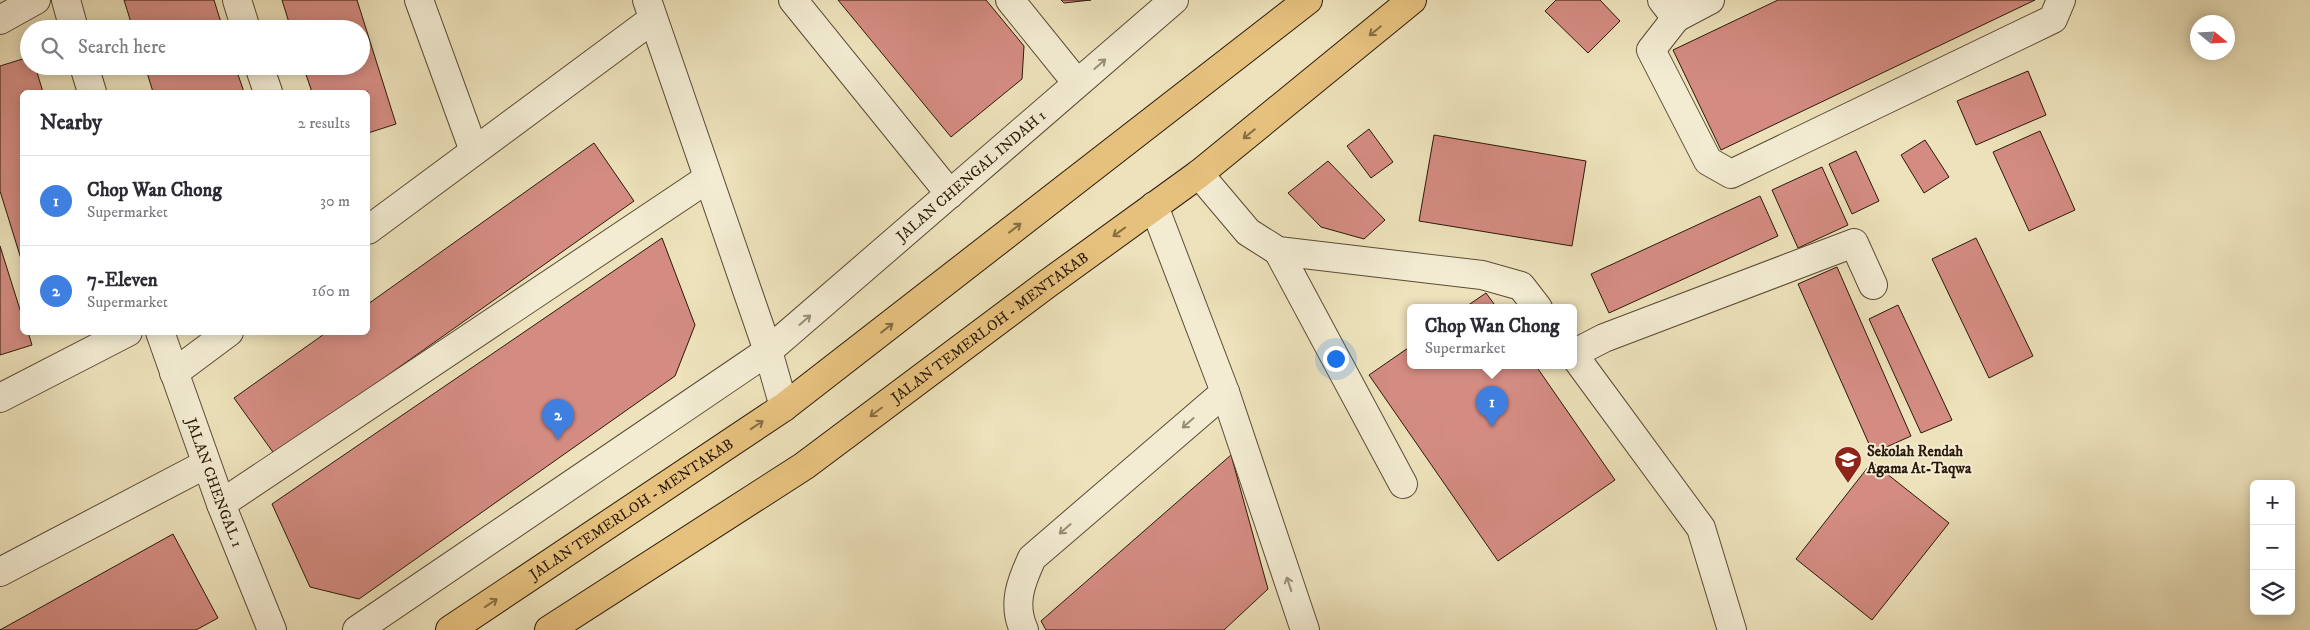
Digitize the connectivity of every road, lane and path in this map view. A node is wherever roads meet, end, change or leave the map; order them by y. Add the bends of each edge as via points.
1 (36, 0) edge
2 (66, 0) edge
3 (237, 0) edge
4 (420, 0) edge
5 (793, 0) edge
6 (1010, 0) edge
7 (1174, 0) edge
8 (1308, 0) edge
9 (1412, 0) edge
10 (1710, 0) edge
11 (2061, 0) edge
12 (650, 9) edge
13 (1669, 9) edge
14 (0, 20) edge
15 (72, 20) edge
16 (243, 20) edge
17 (87, 75) edge
18 (262, 75) edge
19 (1078, 83) junction
20 (91, 90) edge
21 (267, 90) edge
22 (474, 151) junction
23 (1200, 174) junction
24 (707, 179) junction
25 (950, 194) junction
26 (1154, 206) junction
27 (370, 229) edge
28 (1278, 251) junction
29 (1873, 285) dead end
30 (1535, 304) edge
31 (122, 335) edge
32 (161, 335) edge
33 (225, 335) edge
34 (768, 352) junction
35 (1577, 352) edge
36 (1577, 359) edge
37 (174, 373) junction
38 (1225, 392) junction
39 (0, 398) edge
40 (784, 407) junction
41 (206, 464) junction
42 (1403, 484) dead end
43 (221, 504) junction
44 (0, 572) edge
45 (272, 630) edge
46 (357, 630) edge
47 (450, 630) edge
48 (549, 630) edge
49 (1024, 630) edge
50 (1305, 630) edge
51 (1732, 630) edge

1 - 14 street
2 - 15 street
3 - 16 street
4 - 22 street
5 - 25 street
6 - 19 street
19 -> 7 street, JALAN CHENGAL INDAH 1
40 -> 8 main road, JALAN TEMERLOH - MENTAKAB
9 -> 23 main road, JALAN TEMERLOH - MENTAKAB
10 - 13 street
11 - 13 street via 2053,19 1731,174 1708,161 1651,50
12 - 22 street
12 - 24 street
17 - 20 street
18 - 21 street
19 - 25 street, JALAN CHENGAL INDAH 1
22 - 27 street
23 - 26 main road, JALAN TEMERLOH - MENTAKAB
23 - 28 street via 1248,232
24 - 34 street
24 - 43 street
34 -> 25 street, JALAN CHENGAL INDAH 1
26 - 38 street
26 -> 48 main road, JALAN TEMERLOH - MENTAKAB via 804,466
28 - 30 street via 1482,275 1521,286
28 - 42 street
29 - 35 street via 1854,243 1604,338
31 - 39 street
32 - 37 street, JALAN CHENGAL 1
33 - 37 street
34 - 40 street
34 - 46 street, JALAN CHENGAL INDAH 1
36 - 51 street via 1701,528
37 - 41 street, JALAN CHENGAL 1
38 -> 49 street via 1032,558 1019,586 1018,618
50 -> 38 street
47 -> 40 main road, JALAN TEMERLOH - MENTAKAB
41 - 43 street, JALAN CHENGAL 1
41 - 44 street
43 - 45 street, JALAN CHENGAL 1

